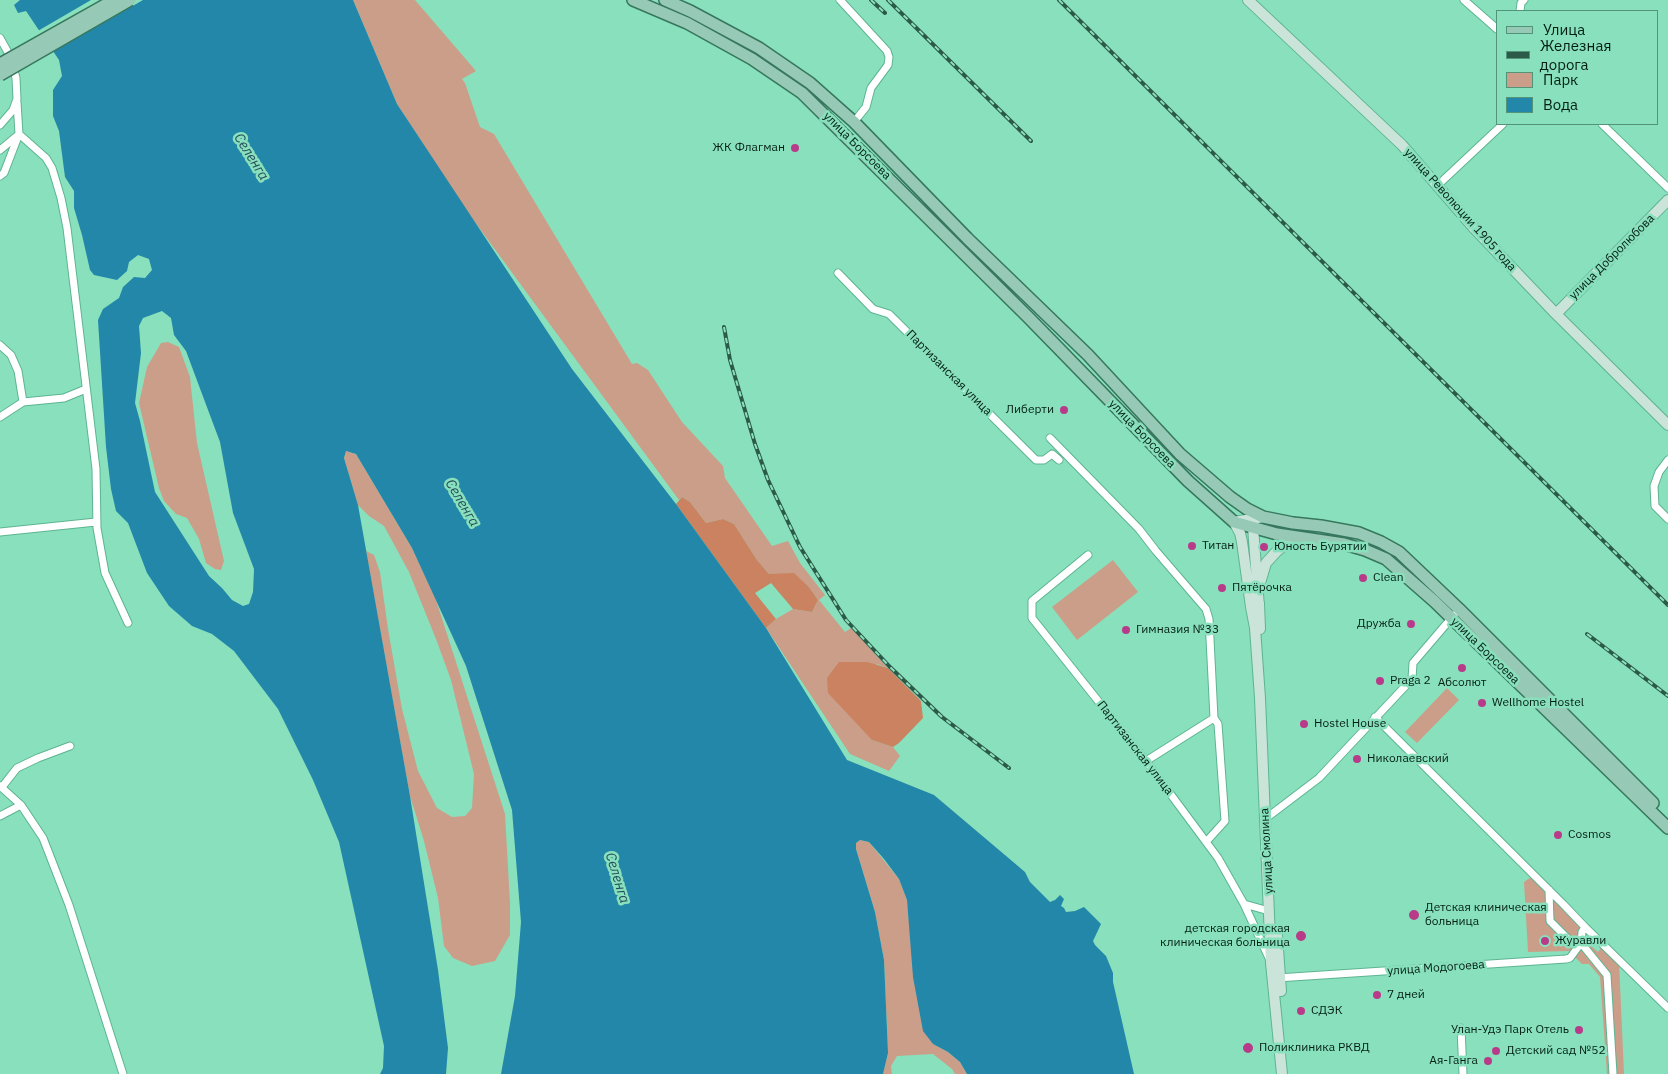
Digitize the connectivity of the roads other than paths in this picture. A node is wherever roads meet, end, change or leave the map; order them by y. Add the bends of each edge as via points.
1 (114, 0) edge
2 (130, 0) edge
3 (633, 0) edge
4 (665, 0) edge
5 (840, 0) edge
6 (1248, 0) edge
7 (1464, 0) edge
8 (1496, 27) edge
9 (0, 38) edge
10 (0, 64) edge
11 (0, 75) edge
12 (17, 99) junction
13 (854, 122) junction
14 (0, 125) edge
15 (1502, 125) edge
16 (1603, 125) edge
17 (843, 133) junction
18 (20, 134) junction
19 (0, 150) edge
20 (0, 162) edge
21 (2, 175) edge
22 (1438, 185) junction
23 (1668, 188) edge
24 (1668, 200) edge
25 (838, 273) dead end
26 (1556, 314) junction
27 (0, 345) edge
28 (86, 390) junction
29 (23, 402) junction
30 (0, 417) edge
31 (1668, 425) edge
32 (1050, 438) dead end
33 (1180, 454) junction
34 (1059, 460) dead end
35 (1668, 460) edge
36 (1171, 463) junction
37 (1230, 497) junction
38 (1263, 517) junction
39 (1668, 519) edge
40 (96, 522) junction
41 (1234, 522) junction
42 (1250, 523) junction
43 (0, 532) edge
44 (1310, 540) junction
45 (1088, 555) dead end
46 (1258, 591) junction
47 (1259, 603) junction
48 (1459, 609) junction
49 (1451, 619) junction
50 (128, 623) dead end
51 (1255, 628) junction
52 (1375, 717) junction
53 (1214, 718) junction
54 (70, 746) dead end
55 (1146, 761) junction
56 (1, 787) edge
57 (21, 805) junction
58 (0, 816) edge
59 (1268, 816) junction
60 (1668, 818) edge
61 (1668, 828) edge
62 (1206, 842) junction
63 (1549, 890) junction
64 (1244, 904) junction
65 (1270, 911) junction
66 (1584, 930) junction
67 (1582, 943) junction
68 (1573, 944) dead end
69 (1271, 963) junction
70 (1276, 978) junction
71 (1668, 1008) edge
72 (1461, 1028) dead end
73 (123, 1074) edge
74 (1282, 1074) edge
75 (1288, 1074) edge
76 (1463, 1074) edge
77 (1614, 1074) edge

1 - 10 main road, bridge
2 - 11 main road, bridge
3 - 17 main road, улица Борсоева via 686,23 752,59 802,93
4 - 13 main road, улица Борсоева via 759,48 810,83
5 - 13 street via 889,57 888,65 871,88 866,107
6 - 22 main road, улица Революции 1905 года via 1402,145
7 - 8 street
9 - 12 street via 10,56
12 - 14 street via 13,110
12 - 18 street
13 - 17 main road
13 - 33 main road, улица Борсоева via 1088,355
15 - 22 street
16 - 23 street
17 - 36 main road, улица Борсоева
18 - 19 street
18 - 21 street
18 - 28 street via 46,158 61,198
20 - 21 street
22 - 26 main road, улица Революции 1905 года
24 - 26 main road, улица Добролюбова
25 - 34 street, Партизанская улица via 873,309 895,320 1036,460 1044,460 1052,454
26 - 31 main road, улица Революции 1905 года
27 - 29 street via 12,355
28 - 29 street via 64,398
28 - 40 street via 96,469
29 - 30 street
32 - 53 street via 1139,529 1206,609
33 - 36 main road
33 - 37 main road, улица Борсоева
35 - 39 street via 1658,472 1654,486 1655,506
36 - 41 main road, улица Борсоева
37 - 38 main road, улица Борсоева
37 - 42 main road
38 - 42 main road
38 - 48 main road, улица Борсоева via 1359,533 1381,542 1400,552
40 - 43 street
40 - 50 street via 106,573
41 - 42 main road, улица Борсоева
41 - 51 main road, улица Смолина via 1242,542
42 - 44 main road, улица Борсоева
42 - 46 main road, улица Смолина
44 - 46 main road via 1285,545 1277,552 1266,563
44 - 49 main road, улица Борсоева via 1344,544 1386,560
45 - 55 street, Партизанская улица via 1032,601 1032,618
46 - 47 main road, улица Смолина
47 - 51 main road, улица Смолина
47 - 59 main road
48 - 49 street
48 - 60 main road, улица Борсоева
49 - 52 street via 1413,663 1412,679
49 - 61 main road, улица Борсоева
51 - 59 main road, улица Смолина
52 - 59 street via 1319,778
52 - 63 street
53 - 55 street
53 - 62 street via 1218,724 1225,821
54 - 56 street via 16,768
55 - 62 street, Партизанская улица
56 - 57 street
57 - 58 street
57 - 73 street via 42,838 56,871
59 - 65 main road, улица Смолина
59 - 70 main road
62 - 64 street, Партизанская улица
63 - 66 street
63 - 68 street via 1550,921
64 - 65 street
64 - 69 street, Партизанская улица
65 - 69 main road, улица Смолина
66 - 67 street
66 - 71 street
67 - 70 street, улица Модогоева via 1566,959
67 - 77 street via 1607,974
69 - 70 main road, улица Смолина
70 - 74 main road, улица Смолина
70 - 75 main road
72 - 76 street

